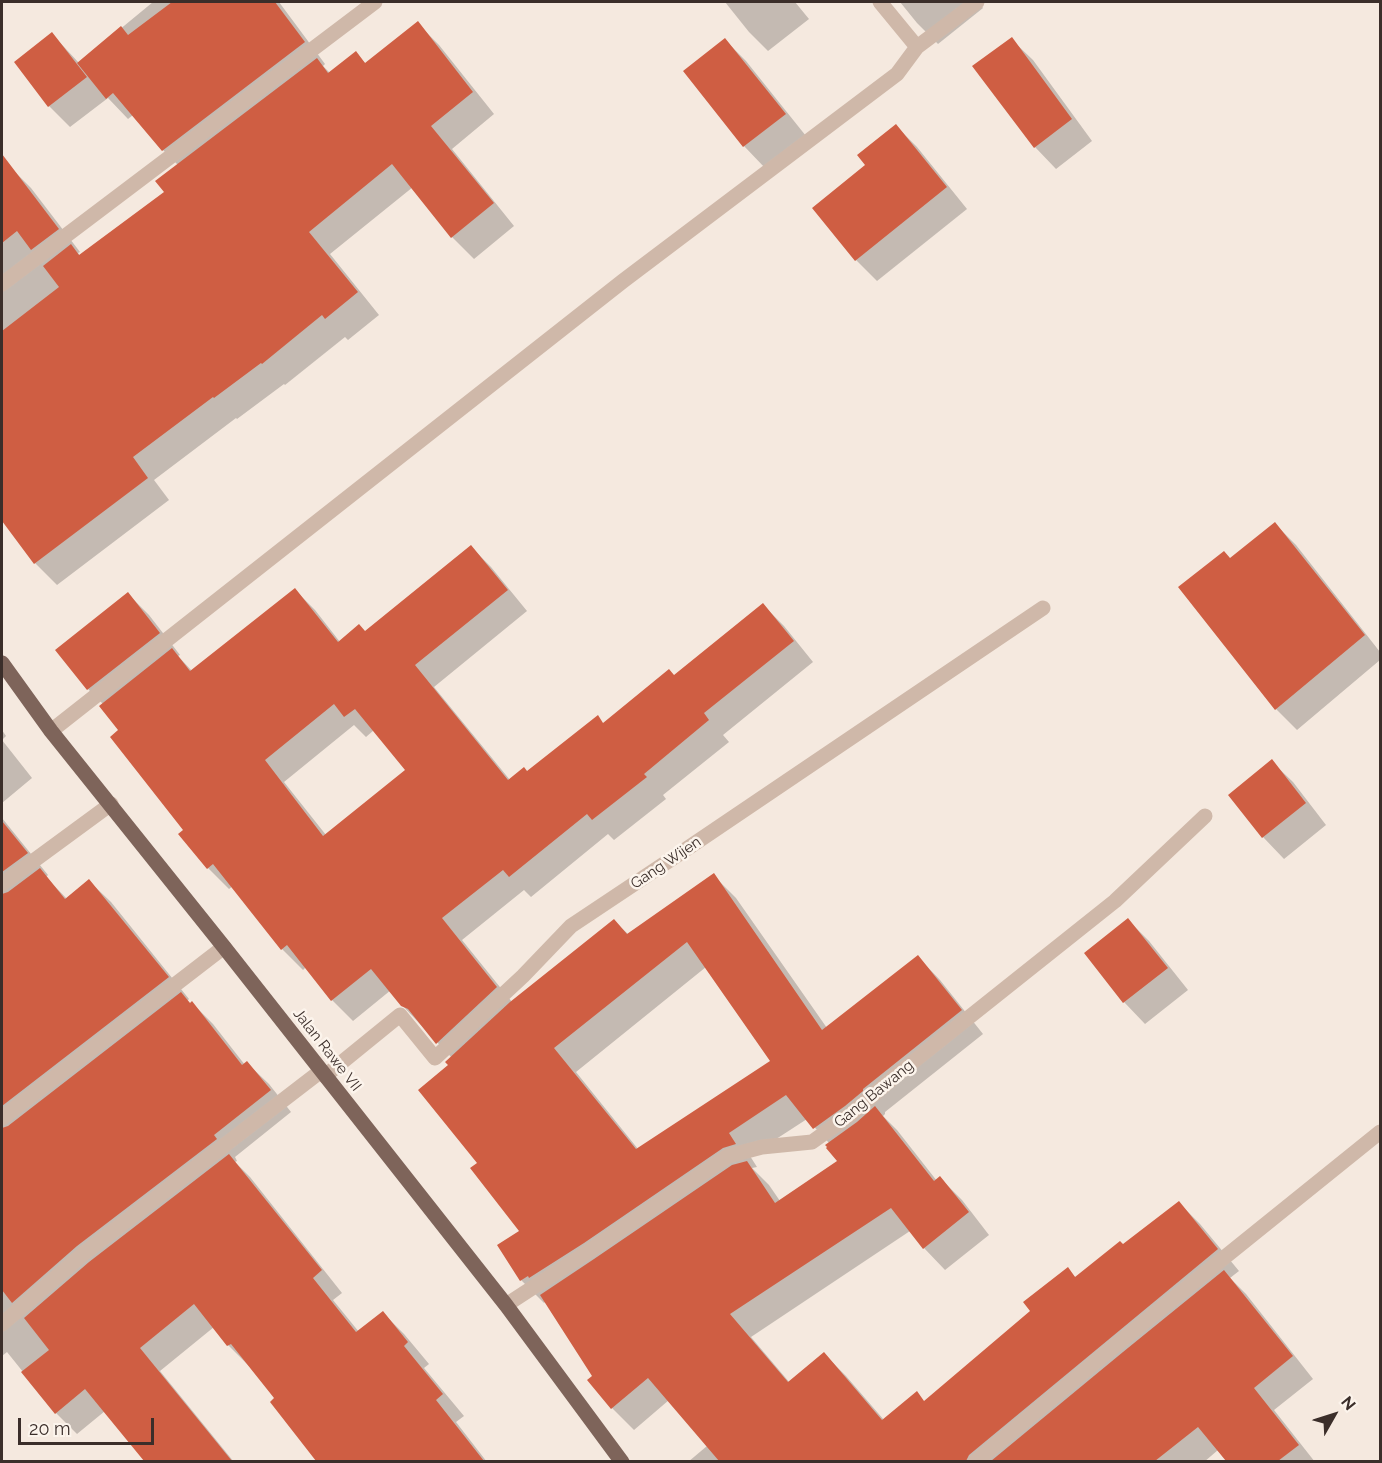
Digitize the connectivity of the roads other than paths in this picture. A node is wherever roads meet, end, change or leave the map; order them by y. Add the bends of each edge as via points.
1 (375, 2) edge
2 (880, 2) edge
3 (977, 2) edge
4 (918, 47) junction
5 (2, 284) edge
6 (1043, 608) dead end
7 (2, 663) edge
8 (51, 732) junction
9 (111, 804) junction
10 (1205, 816) dead end
11 (2, 884) edge
12 (224, 947) junction
13 (323, 1074) junction
14 (2, 1118) edge
15 (1380, 1132) edge
16 (506, 1305) junction
17 (2, 1324) edge
18 (622, 1461) edge
19 (975, 1461) edge

1 - 5 street
2 - 4 street
3 - 4 street
4 - 8 street via 897,74 623,281
6 - 13 street, Gang Wijen via 570,926 435,1058 400,1015
7 - 8 main road, Jalan Rawe VII
8 - 9 main road, Jalan Rawe VII
9 - 11 street
9 - 12 main road, Jalan Rawe VII
10 - 16 street, Gang Bawang via 1115,901 812,1142 762,1147 728,1156
12 - 13 main road, Jalan Rawe VII
12 - 14 street
13 - 16 main road, Jalan Rawe VII
13 - 17 street via 82,1254
15 - 19 street
16 - 18 main road, Jalan Rawe VII

